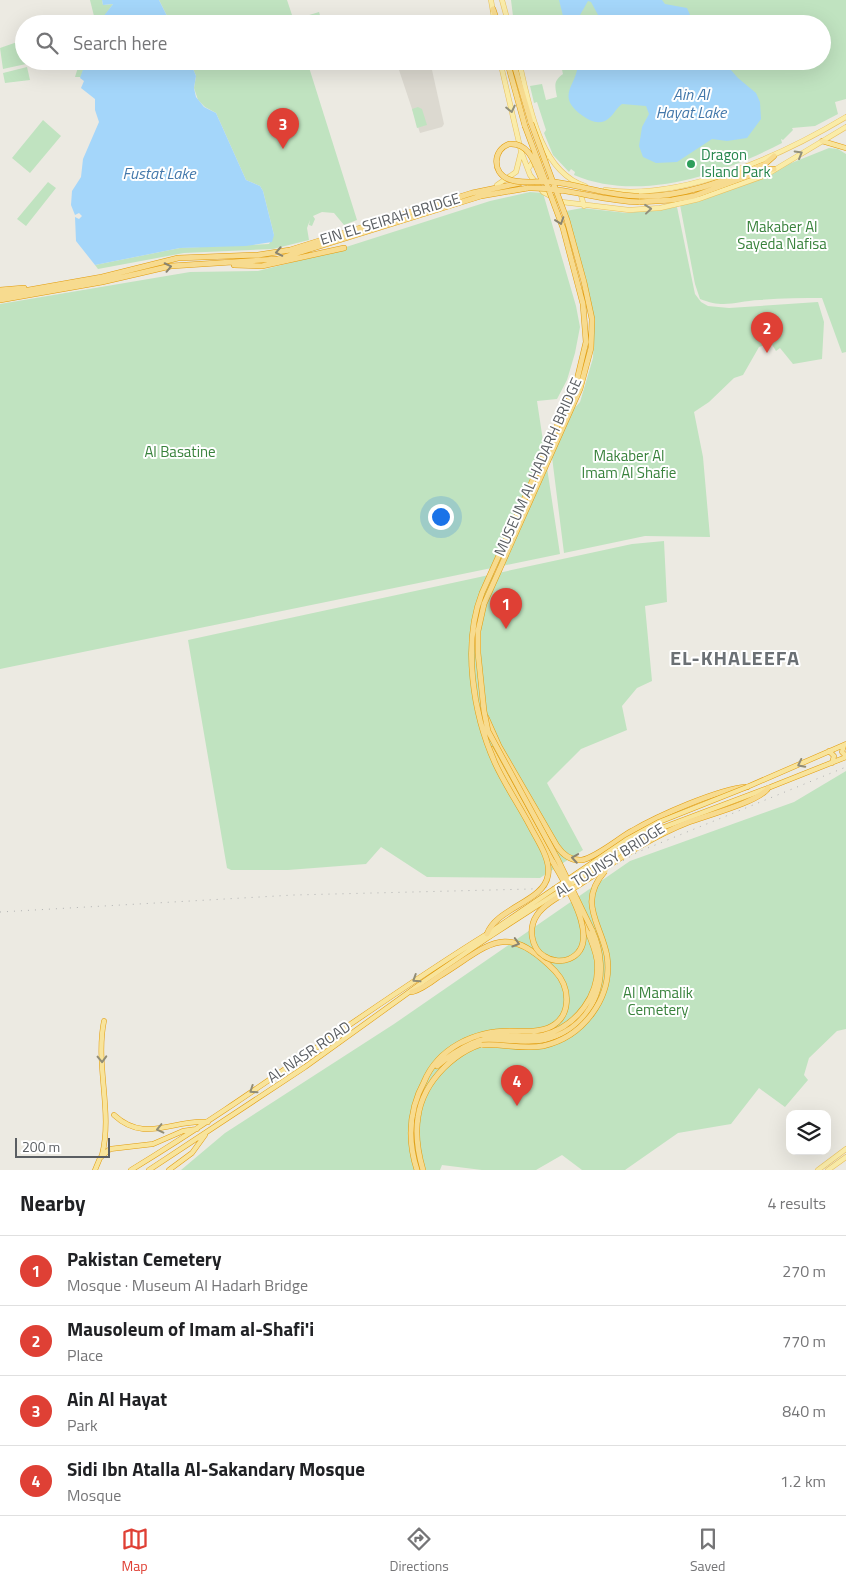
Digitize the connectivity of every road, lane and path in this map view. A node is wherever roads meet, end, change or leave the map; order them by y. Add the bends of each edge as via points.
1 (491, 0) edge
2 (502, 0) edge
3 (492, 9) joint
4 (494, 15) edge
5 (506, 15) edge
6 (502, 70) edge
7 (509, 70) edge
8 (516, 70) edge
9 (521, 70) edge
10 (846, 118) edge
11 (846, 127) edge
12 (822, 141) junction
13 (846, 148) edge
14 (521, 151) junction
15 (774, 156) junction
16 (552, 162) junction
17 (528, 169) junction
18 (774, 169) junction
19 (528, 182) junction
20 (497, 186) dead end
21 (585, 186) junction
22 (627, 191) junction
23 (550, 193) junction
24 (584, 206) junction
25 (629, 210) junction
26 (344, 248) dead end
27 (224, 263) junction
28 (29, 289) junction
29 (0, 290) edge
30 (0, 295) edge
31 (0, 300) edge
32 (484, 711) junction
33 (845, 744) edge
34 (490, 746) junction
35 (829, 751) junction
36 (846, 757) edge
37 (832, 763) junction
38 (747, 787) junction
39 (768, 788) junction
40 (556, 861) junction
41 (613, 863) junction
42 (584, 924) junction
43 (488, 936) junction
44 (412, 992) junction
45 (104, 1021) dead end
46 (482, 1045) junction
47 (424, 1082) junction
48 (114, 1115) dead end
49 (208, 1122) junction
50 (198, 1129) junction
51 (205, 1134) junction
52 (414, 1142) junction
53 (846, 1149) edge
54 (102, 1155) junction
55 (846, 1157) edge
56 (95, 1170) edge
57 (131, 1170) edge
58 (149, 1170) edge
59 (169, 1170) edge
60 (417, 1170) edge
61 (424, 1170) edge
62 (818, 1170) edge
63 (828, 1170) edge

1 - 3 main road
2 - 5 main road
3 - 4 highway
6 -> 14 main road
7 - 23 highway, MUSEUM AL HADARH BRIDGE, bridge via 525,126
8 - 32 highway, MUSEUM AL HADARH BRIDGE, bridge via 570,231 591,312 592,340 583,382 481,613 478,654
9 - 16 main road via 533,114
10 - 15 main road
11 - 12 main road
12 - 13 highway
18 -> 12 main road
14 - 17 main road
14 - 20 main road via 516,172
15 - 19 highway, EIN EL SEIRAH BRIDGE, bridge via 765,164 701,187 660,196 620,196 564,184
15 - 22 main road via 685,186
16 - 17 main road via 537,159
16 - 21 main road via 568,179
17 - 24 main road via 538,187 548,196
25 -> 18 main road via 660,208 699,199 766,175
18 - 27 highway, EIN EL SEIRAH BRIDGE, bridge via 694,196 662,202 620,201 546,188 509,190 291,256 270,261
19 - 23 highway, bridge via 511,180 500,172 496,159 503,147 516,144 526,149
19 -> 28 highway, EIN EL SEIRAH BRIDGE, bridge via 472,193 290,250 258,255 178,258 102,277
21 - 22 main road
21 - 24 main road via 581,195
22 - 25 main road via 631,198
23 -> 34 highway, MUSEUM AL HADARH BRIDGE, bridge via 583,304 585,350 573,391 475,615 471,648 475,694 480,722
24 - 25 main road
26 - 27 highway via 262,266
31 -> 27 highway, EIN EL SEIRAH BRIDGE via 170,266
28 - 29 highway
28 - 30 highway, EIN EL SEIRAH BRIDGE
38 -> 32 highway, bridge via 726,791 656,818 582,860 572,859 557,846 499,746
32 - 40 highway, MUSEUM AL HADARH BRIDGE, bridge via 488,731
33 - 35 highway, AL TOUNSY BRIDGE
33 - 36 highway via 842,752
34 - 40 highway, MUSEUM AL HADARH BRIDGE, bridge
34 - 43 highway, bridge via 496,765 546,859 549,874 542,888 496,920
35 - 37 highway via 833,755
35 -> 38 highway, AL TOUNSY BRIDGE
36 - 37 highway, AL TOUNSY BRIDGE
37 - 39 highway, AL TOUNSY BRIDGE
38 - 43 highway, AL TOUNSY BRIDGE, bridge via 659,822 626,840
39 - 41 highway, bridge via 760,796 664,832
39 - 43 highway, AL TOUNSY BRIDGE, bridge via 651,832
40 - 42 highway, bridge
40 - 46 highway, bridge via 600,951 602,973 598,994 584,1017 563,1033 545,1040 494,1041
41 - 42 highway, bridge via 538,913 532,926 533,942 544,956 555,961 567,960 582,946
41 - 46 highway, bridge via 600,876 592,896 592,914 608,965 605,990 592,1014 571,1034 548,1044 530,1048
42 - 47 highway via 595,950 597,973 591,997 575,1018 542,1036 494,1037 470,1043 442,1061
43 - 44 highway, AL NASR ROAD
43 -> 49 highway, AL NASR ROAD via 412,981
44 -> 47 highway via 491,943 504,941 521,944 539,956 562,979 567,994 564,1013 551,1026 536,1031 492,1032 466,1040 444,1054
44 - 51 highway, AL NASR ROAD
45 -> 54 highway via 101,1040 105,1136
46 - 52 highway via 452,1060 432,1083 419,1110
47 - 52 highway via 413,1112
49 -> 48 highway via 187,1122 148,1130 130,1126
49 - 50 highway, AL NASR ROAD
50 - 54 highway via 187,1130 159,1142 117,1147
50 - 57 highway, AL NASR ROAD
51 - 58 highway, AL NASR ROAD
51 - 59 highway via 192,1153
52 - 60 highway
52 - 61 highway
53 - 62 main road
54 - 56 highway
55 - 63 main road

